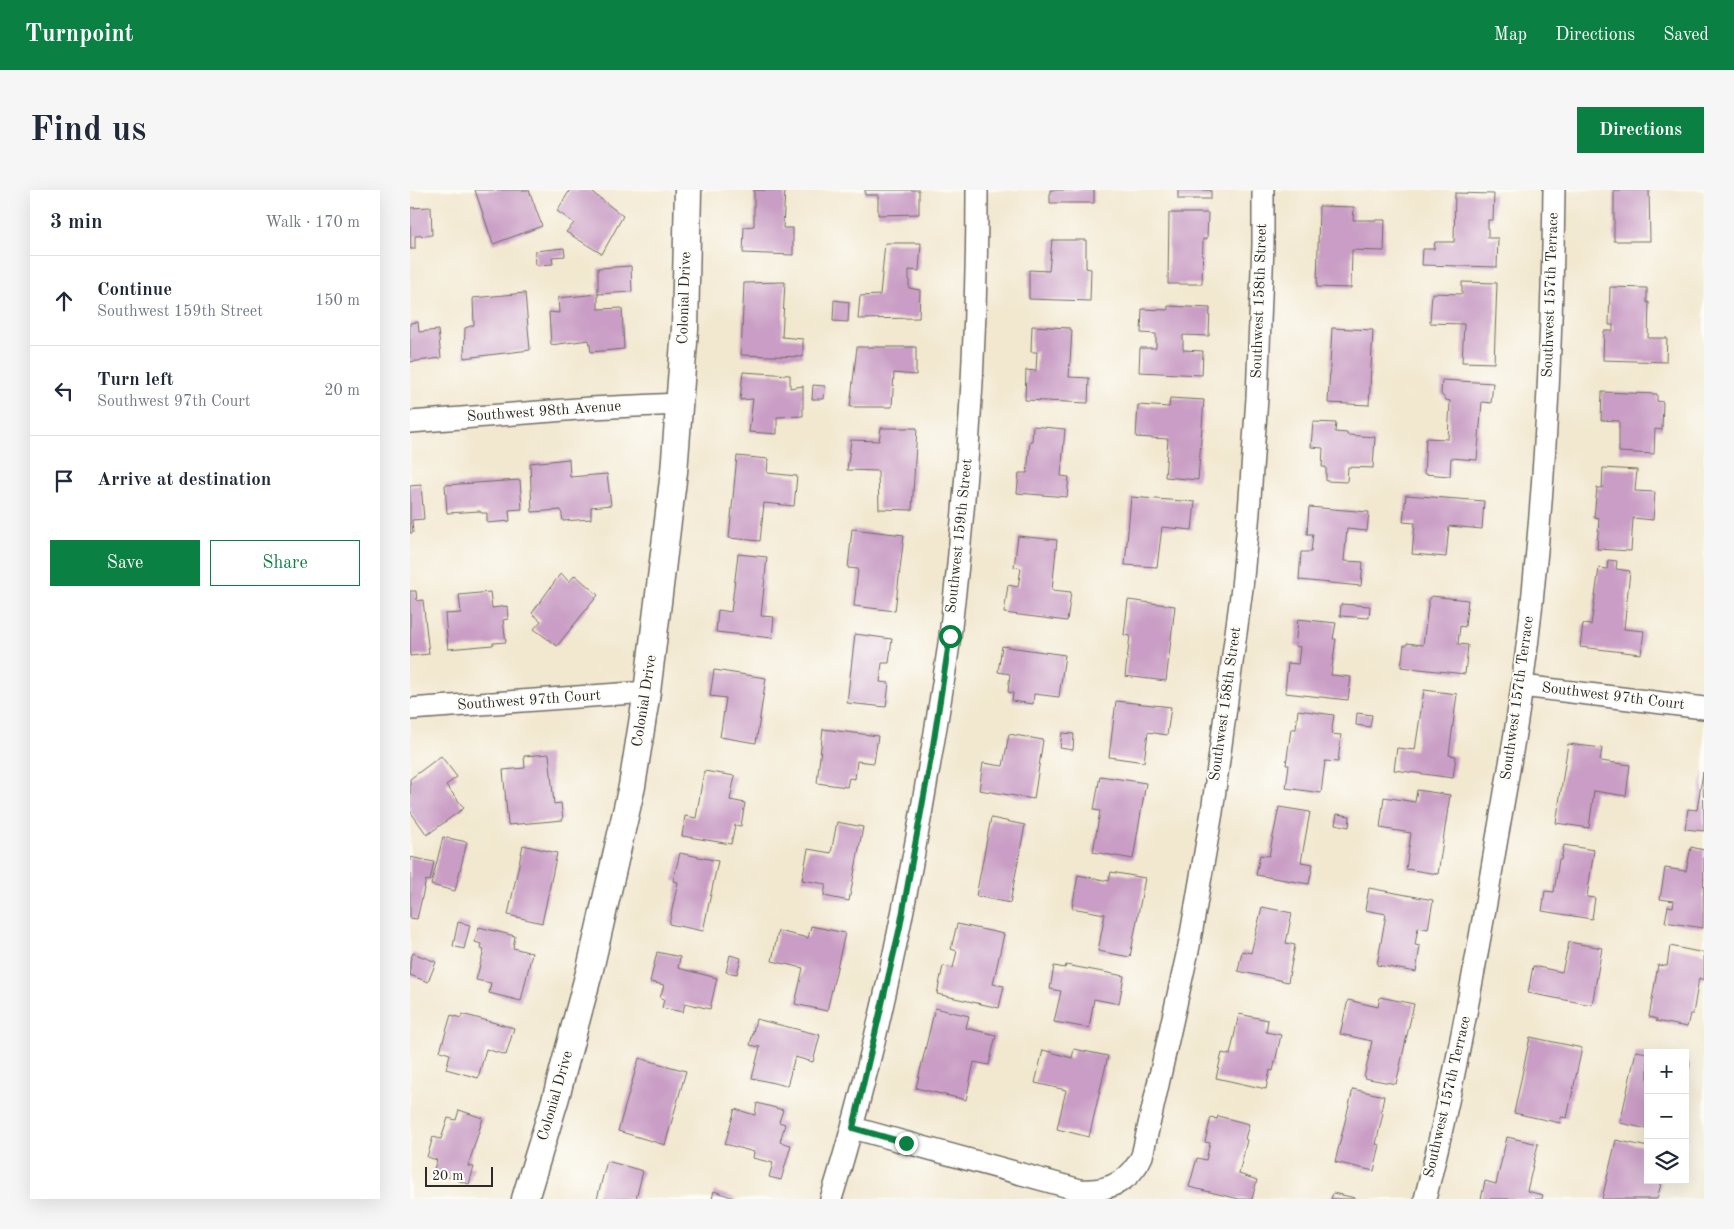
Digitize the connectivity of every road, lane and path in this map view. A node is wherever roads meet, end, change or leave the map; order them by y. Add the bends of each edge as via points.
1 (688, 190) edge
2 (977, 190) edge
3 (1263, 190) edge
4 (1554, 190) edge
5 (679, 404) junction
6 (410, 422) edge
7 (1522, 686) junction
8 (647, 692) junction
9 (1704, 708) edge
10 (410, 709) edge
11 (853, 1128) junction
12 (525, 1199) edge
13 (831, 1199) edge
14 (1425, 1199) edge

1 - 5 street, Colonial Drive via 685,329
2 - 11 street, Southwest 159th Street via 971,401 950,636 900,927
3 - 11 street, Southwest 158th Street via 1258,360 1242,588 1212,812 1189,946 1140,1161 1118,1183 1101,1190 1086,1191
4 - 7 street, Southwest 157th Terrace via 1543,484
5 - 6 street, Southwest 98th Avenue
5 - 8 street, Colonial Drive
7 - 9 street, Southwest 97th Court
7 - 14 street, Southwest 157th Terrace via 1470,995
8 - 10 street, Southwest 97th Court
8 - 12 street, Colonial Drive via 632,786 596,942 574,1033
11 - 13 street, Southwest 159th Street

